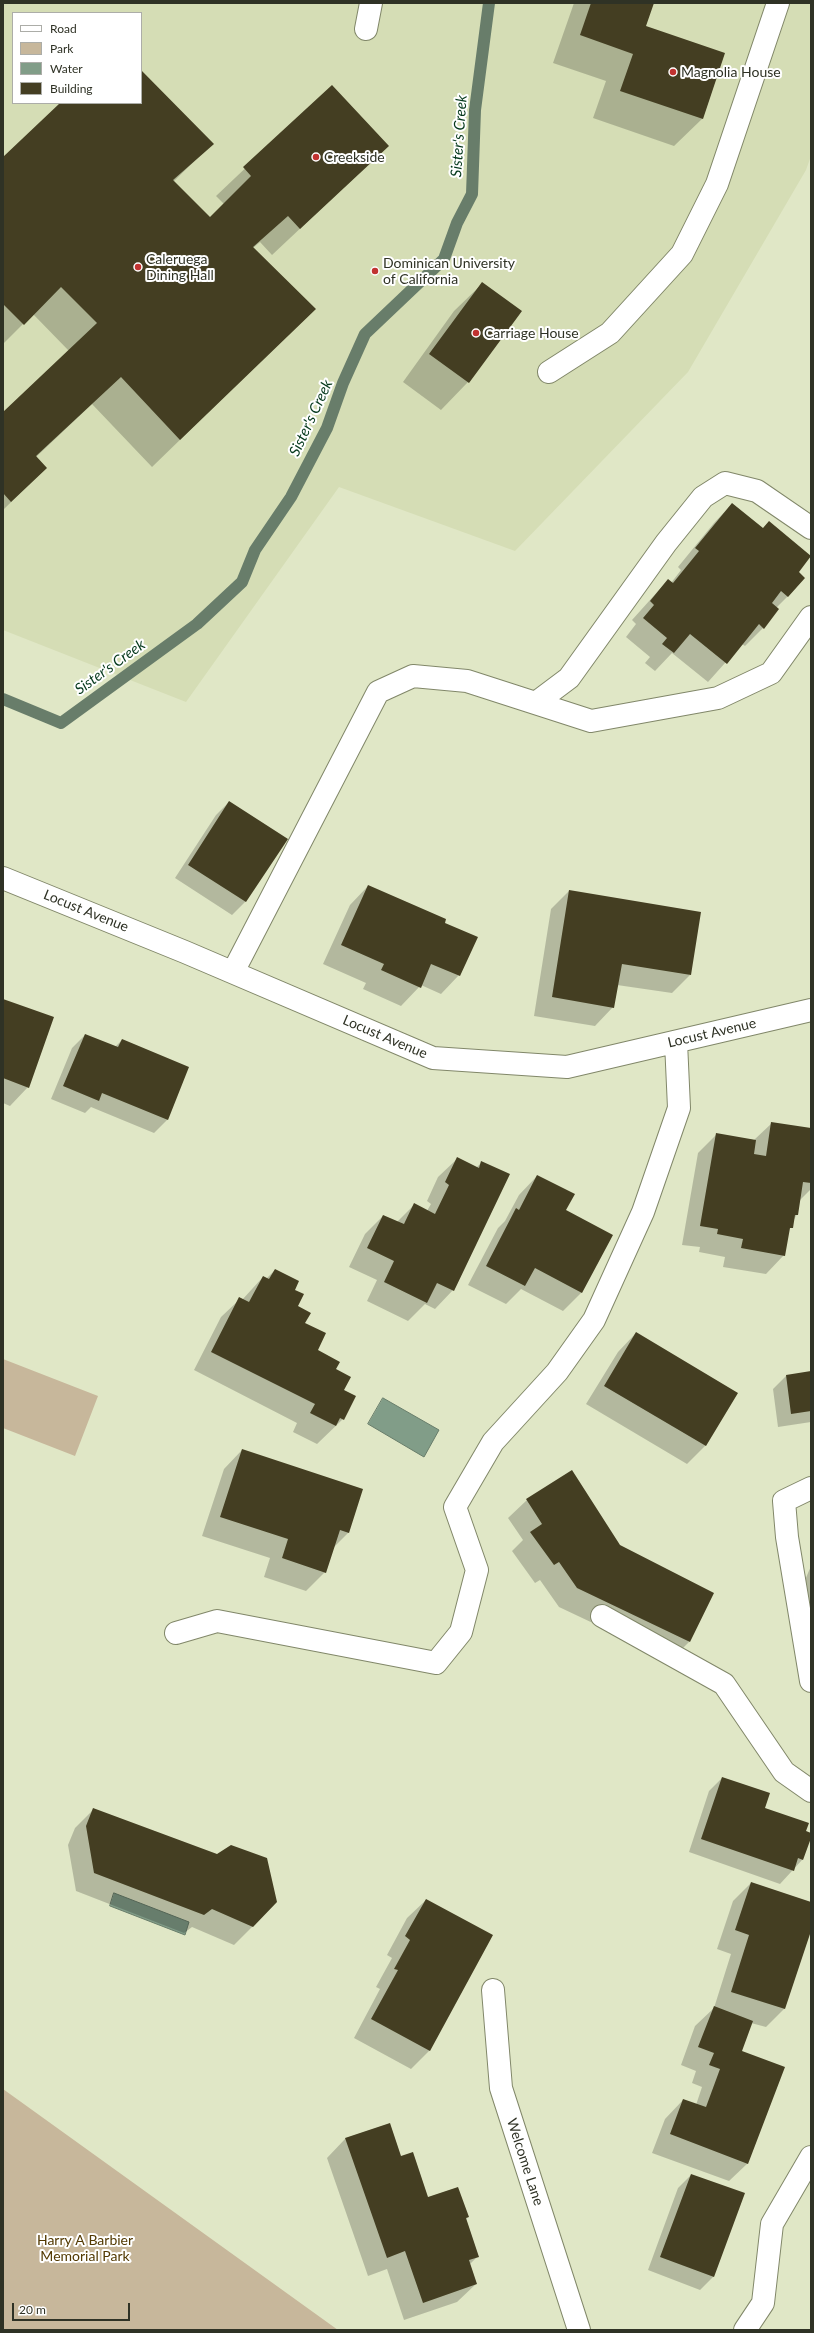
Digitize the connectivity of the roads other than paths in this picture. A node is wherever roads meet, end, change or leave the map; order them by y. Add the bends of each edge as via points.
1 (371, 3) edge
2 (778, 3) edge
3 (366, 29) dead end
4 (549, 372) dead end
5 (811, 528) edge
6 (811, 617) edge
7 (537, 702) junction
8 (3, 878) edge
9 (233, 972) junction
10 (811, 1010) edge
11 (676, 1042) junction
12 (811, 1488) edge
13 (602, 1616) dead end
14 (176, 1633) dead end
15 (811, 1681) edge
16 (811, 1791) edge
17 (493, 1990) dead end
18 (811, 2157) edge
19 (579, 2330) edge
20 (745, 2330) edge

1 - 3 street
2 - 4 street via 717,184 682,254 610,333
5 - 7 street via 758,491 725,483 703,497 568,678
6 - 7 street via 771,673 718,698 591,721
7 - 9 street via 467,681 413,676 378,692
8 - 9 street, Locust Avenue
9 - 11 street, Locust Avenue via 434,1058 566,1067
10 - 11 street, Locust Avenue
11 - 14 street via 679,1108 643,1212 594,1320 557,1372 493,1442 455,1507 477,1570 461,1632 436,1663 217,1621
12 - 15 street via 784,1501 787,1537
13 - 16 street via 724,1684 784,1772
17 - 19 street, Welcome Lane via 501,2088
18 - 20 street via 772,2224 763,2303

